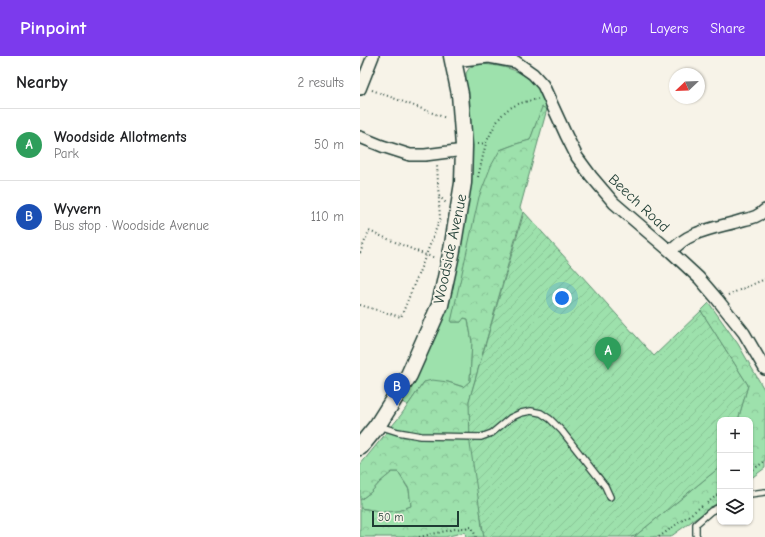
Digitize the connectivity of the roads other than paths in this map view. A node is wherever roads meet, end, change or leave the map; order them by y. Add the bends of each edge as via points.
1 (373, 56) edge
2 (453, 58) edge
3 (517, 59) edge
4 (360, 87) edge
5 (360, 136) edge
6 (464, 148) junction
7 (765, 210) edge
8 (671, 252) junction
9 (765, 369) edge
10 (377, 426) junction
11 (360, 447) edge
12 (765, 492) edge
13 (753, 494) edge
14 (610, 497) dead end
15 (717, 508) edge
16 (698, 537) edge

1 - 4 street
2 - 3 street, Beech Road via 489,56
2 - 6 street, Woodside Avenue via 460,94
3 - 8 street, Beech Road via 543,85 577,157 591,176 614,203
5 - 6 street via 410,155 436,154
6 - 10 street, Woodside Avenue via 464,183 440,305 409,375
7 - 8 street via 760,216 705,230 688,238
8 - 9 street, Beech Road via 717,299 744,333
10 - 11 street, Woodside Avenue
10 - 14 lane via 421,436 481,437 492,433 510,418 521,413 541,413 562,431 606,486
12 - 13 lane
15 - 16 lane via 696,524

